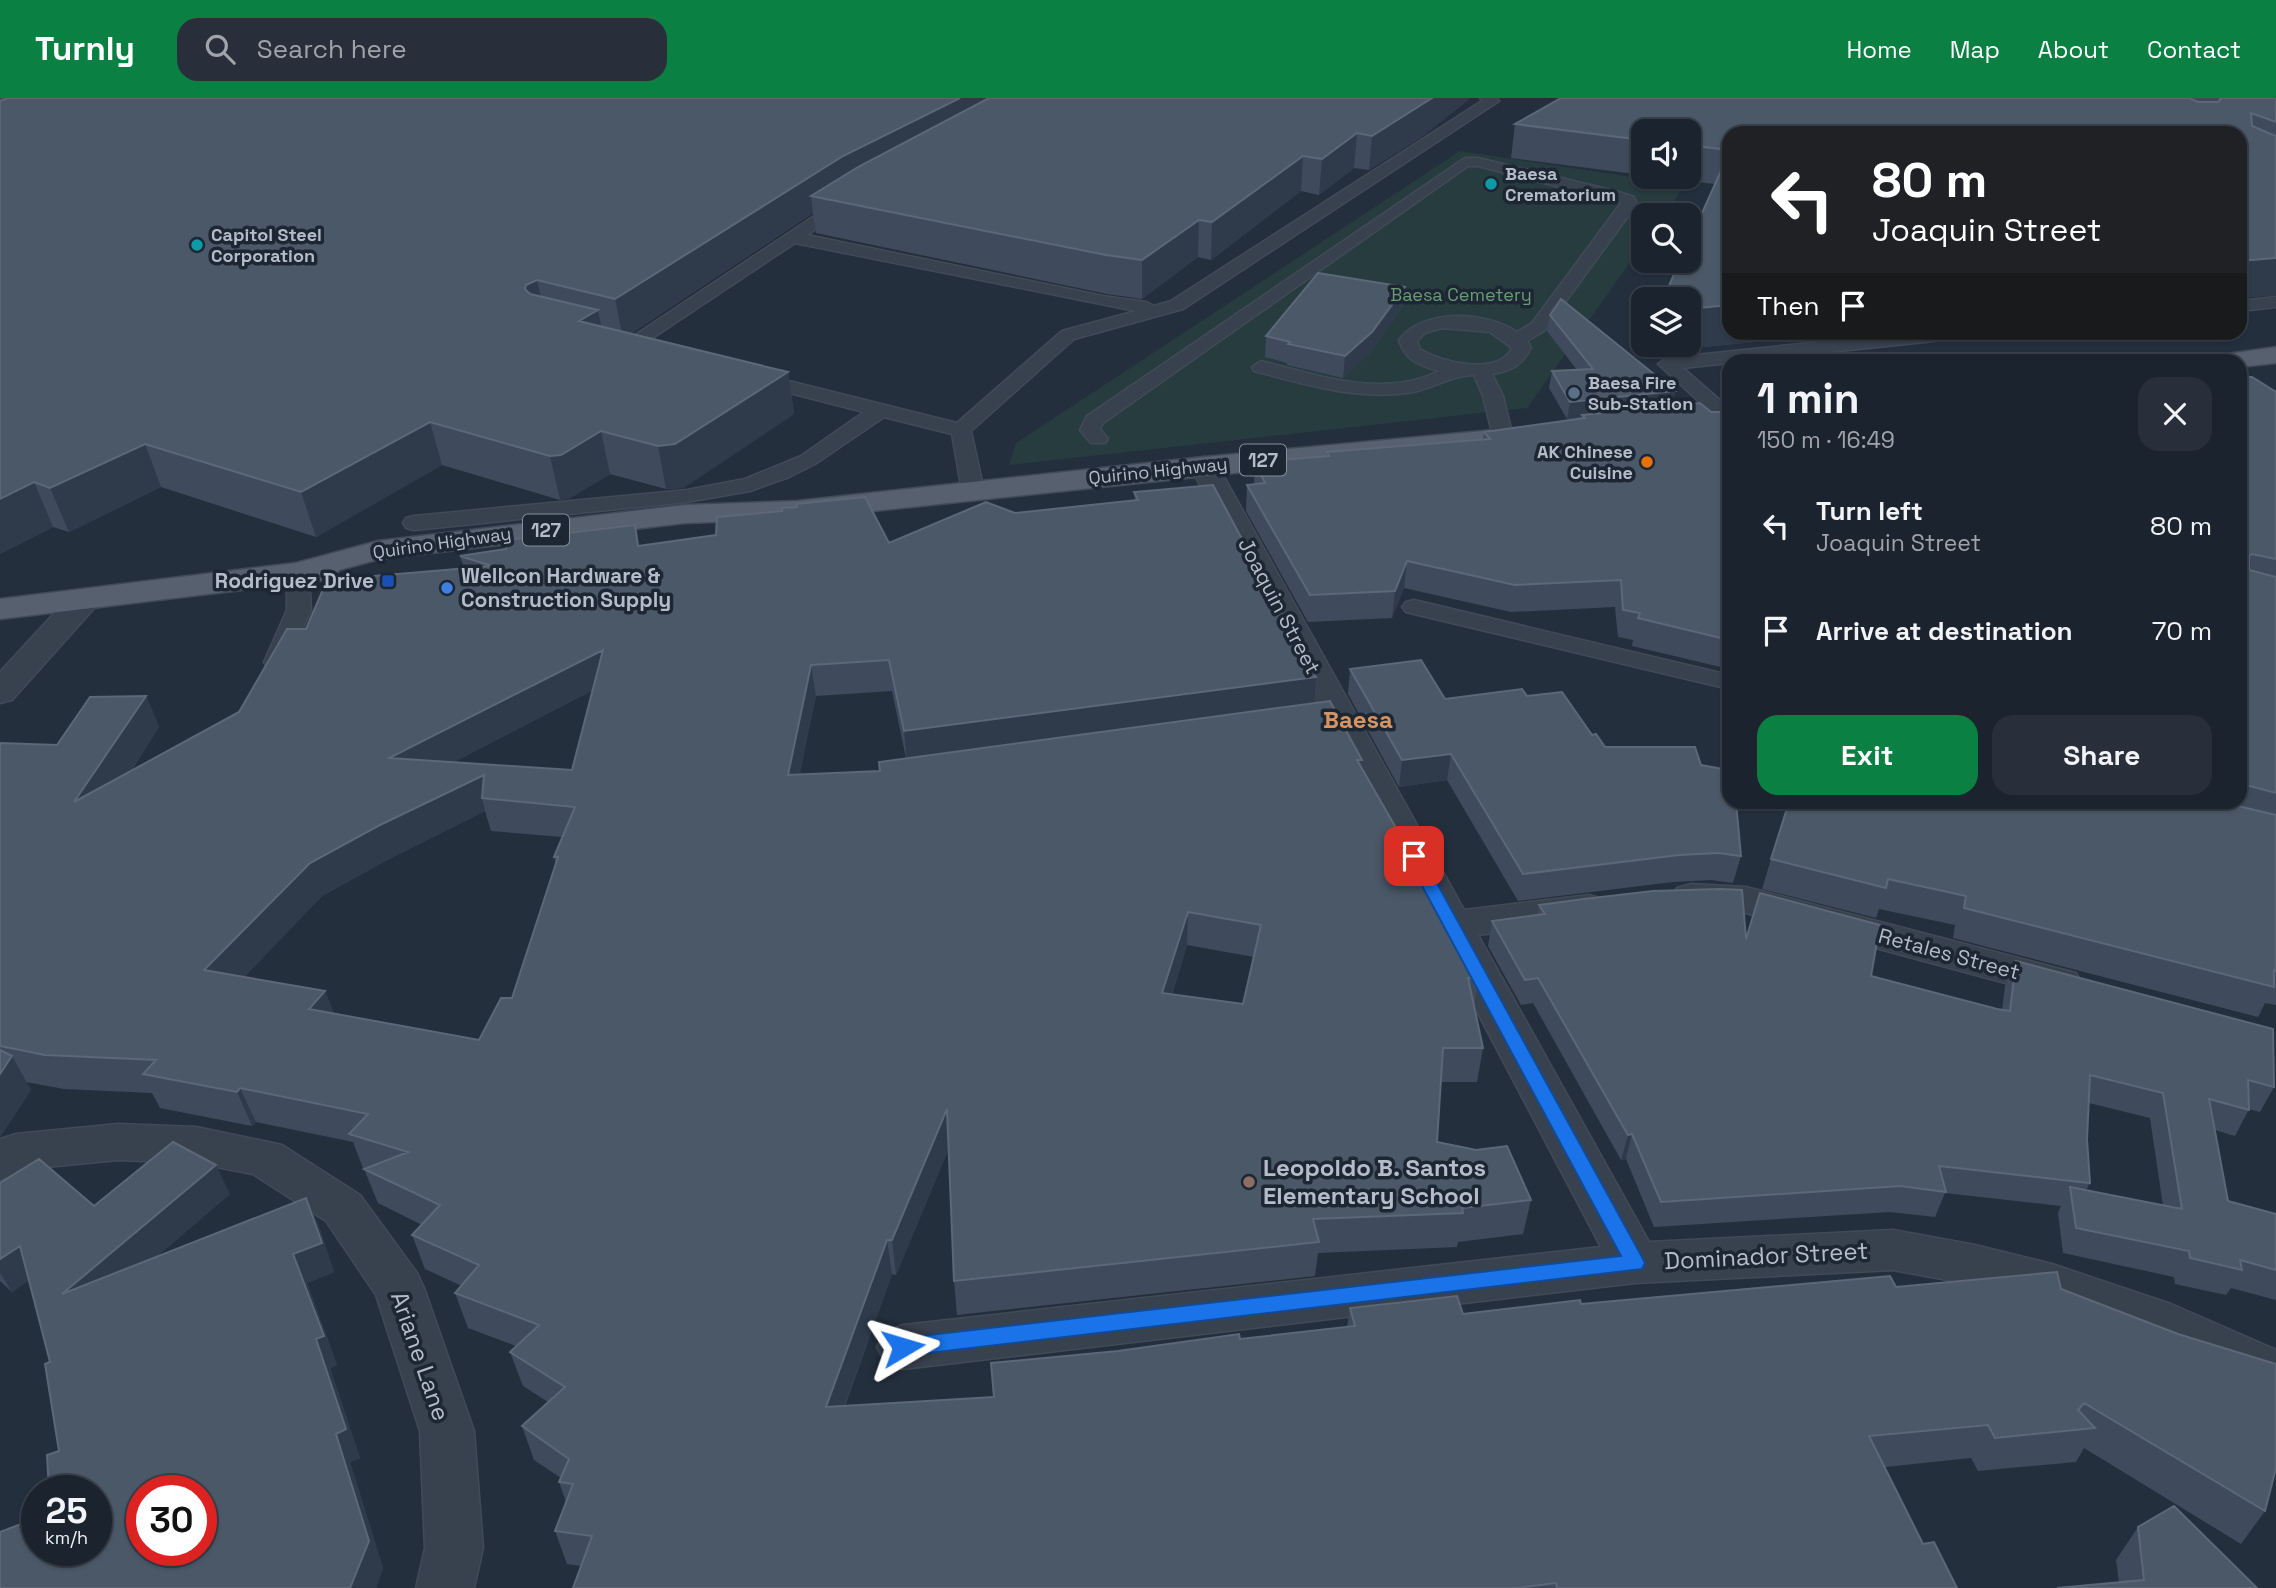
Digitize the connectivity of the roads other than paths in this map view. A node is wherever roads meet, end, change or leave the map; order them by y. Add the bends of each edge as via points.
1 (1487, 98) edge
2 (865, 191) edge
3 (796, 238) junction
4 (2276, 302) edge
5 (2247, 305) edge
6 (1161, 309) junction
7 (1517, 339) junction
8 (1898, 340) edge
9 (653, 353) edge
10 (1768, 354) edge
11 (2276, 355) edge
12 (2247, 358) edge
13 (1722, 359) edge
14 (1261, 367) dead end
15 (1458, 369) junction
16 (1480, 370) junction
17 (733, 373) edge
18 (1722, 409) edge
19 (880, 410) junction
20 (1722, 414) edge
21 (1682, 418) edge
22 (961, 430) junction
23 (1558, 432) edge
24 (1503, 437) junction
25 (1098, 439) dead end
26 (1203, 466) junction
27 (973, 491) junction
28 (414, 523) dead end
29 (298, 572) junction
30 (85, 599) junction
31 (1414, 607) dead end
32 (0, 608) edge
33 (1722, 680) edge
34 (266, 683) edge
35 (0, 693) edge
36 (1451, 925) junction
37 (2091, 991) edge
38 (0, 1162) edge
39 (1635, 1263) junction
40 (903, 1347) dead end
41 (2276, 1374) edge
42 (445, 1588) edge

1 - 6 lane via 1492,101 1177,305
2 - 3 lane
3 - 6 lane
3 - 9 lane via 619,345
4 - 5 lane
6 - 22 lane via 1068,335
7 - 15 lane via 1497,329 1442,323 1419,330 1408,340 1412,352 1430,363
7 - 16 lane via 1521,355 1513,362
7 - 25 lane via 1538,327 1628,200 1465,162 1094,420 1090,430
8 - 10 lane
11 - 12 main road
13 - 18 lane via 1667,365
14 - 15 lane via 1330,386 1372,390 1418,387
15 - 16 lane
16 - 24 lane via 1493,396
17 - 19 lane
19 - 22 lane
19 - 28 lane via 808,460 750,485 687,496
20 - 21 main road
22 - 27 lane
23 - 24 main road, Quirino Highway / 127
24 - 26 main road, Quirino Highway / 127
26 - 27 main road, Quirino Highway / 127
26 - 36 street, Joaquin Street via 1325,720
27 - 29 main road, Quirino Highway / 127 via 797,510 692,534 379,569
29 - 30 main road, Quirino Highway / 127
29 - 34 lane via 299,610
30 - 32 main road, Quirino Highway / 127
30 - 35 street
31 - 33 lane
36 - 37 street, Retales Street via 1711,896 1746,900
36 - 39 street, Joaquin Street
38 - 42 street, Ariane Lane via 16,1152 118,1142 196,1144 265,1157 343,1208 399,1288 447,1432 454,1548
39 - 40 street, Dominador Street
39 - 41 street, Dominador Street via 1893,1250 2052,1285 2153,1319

